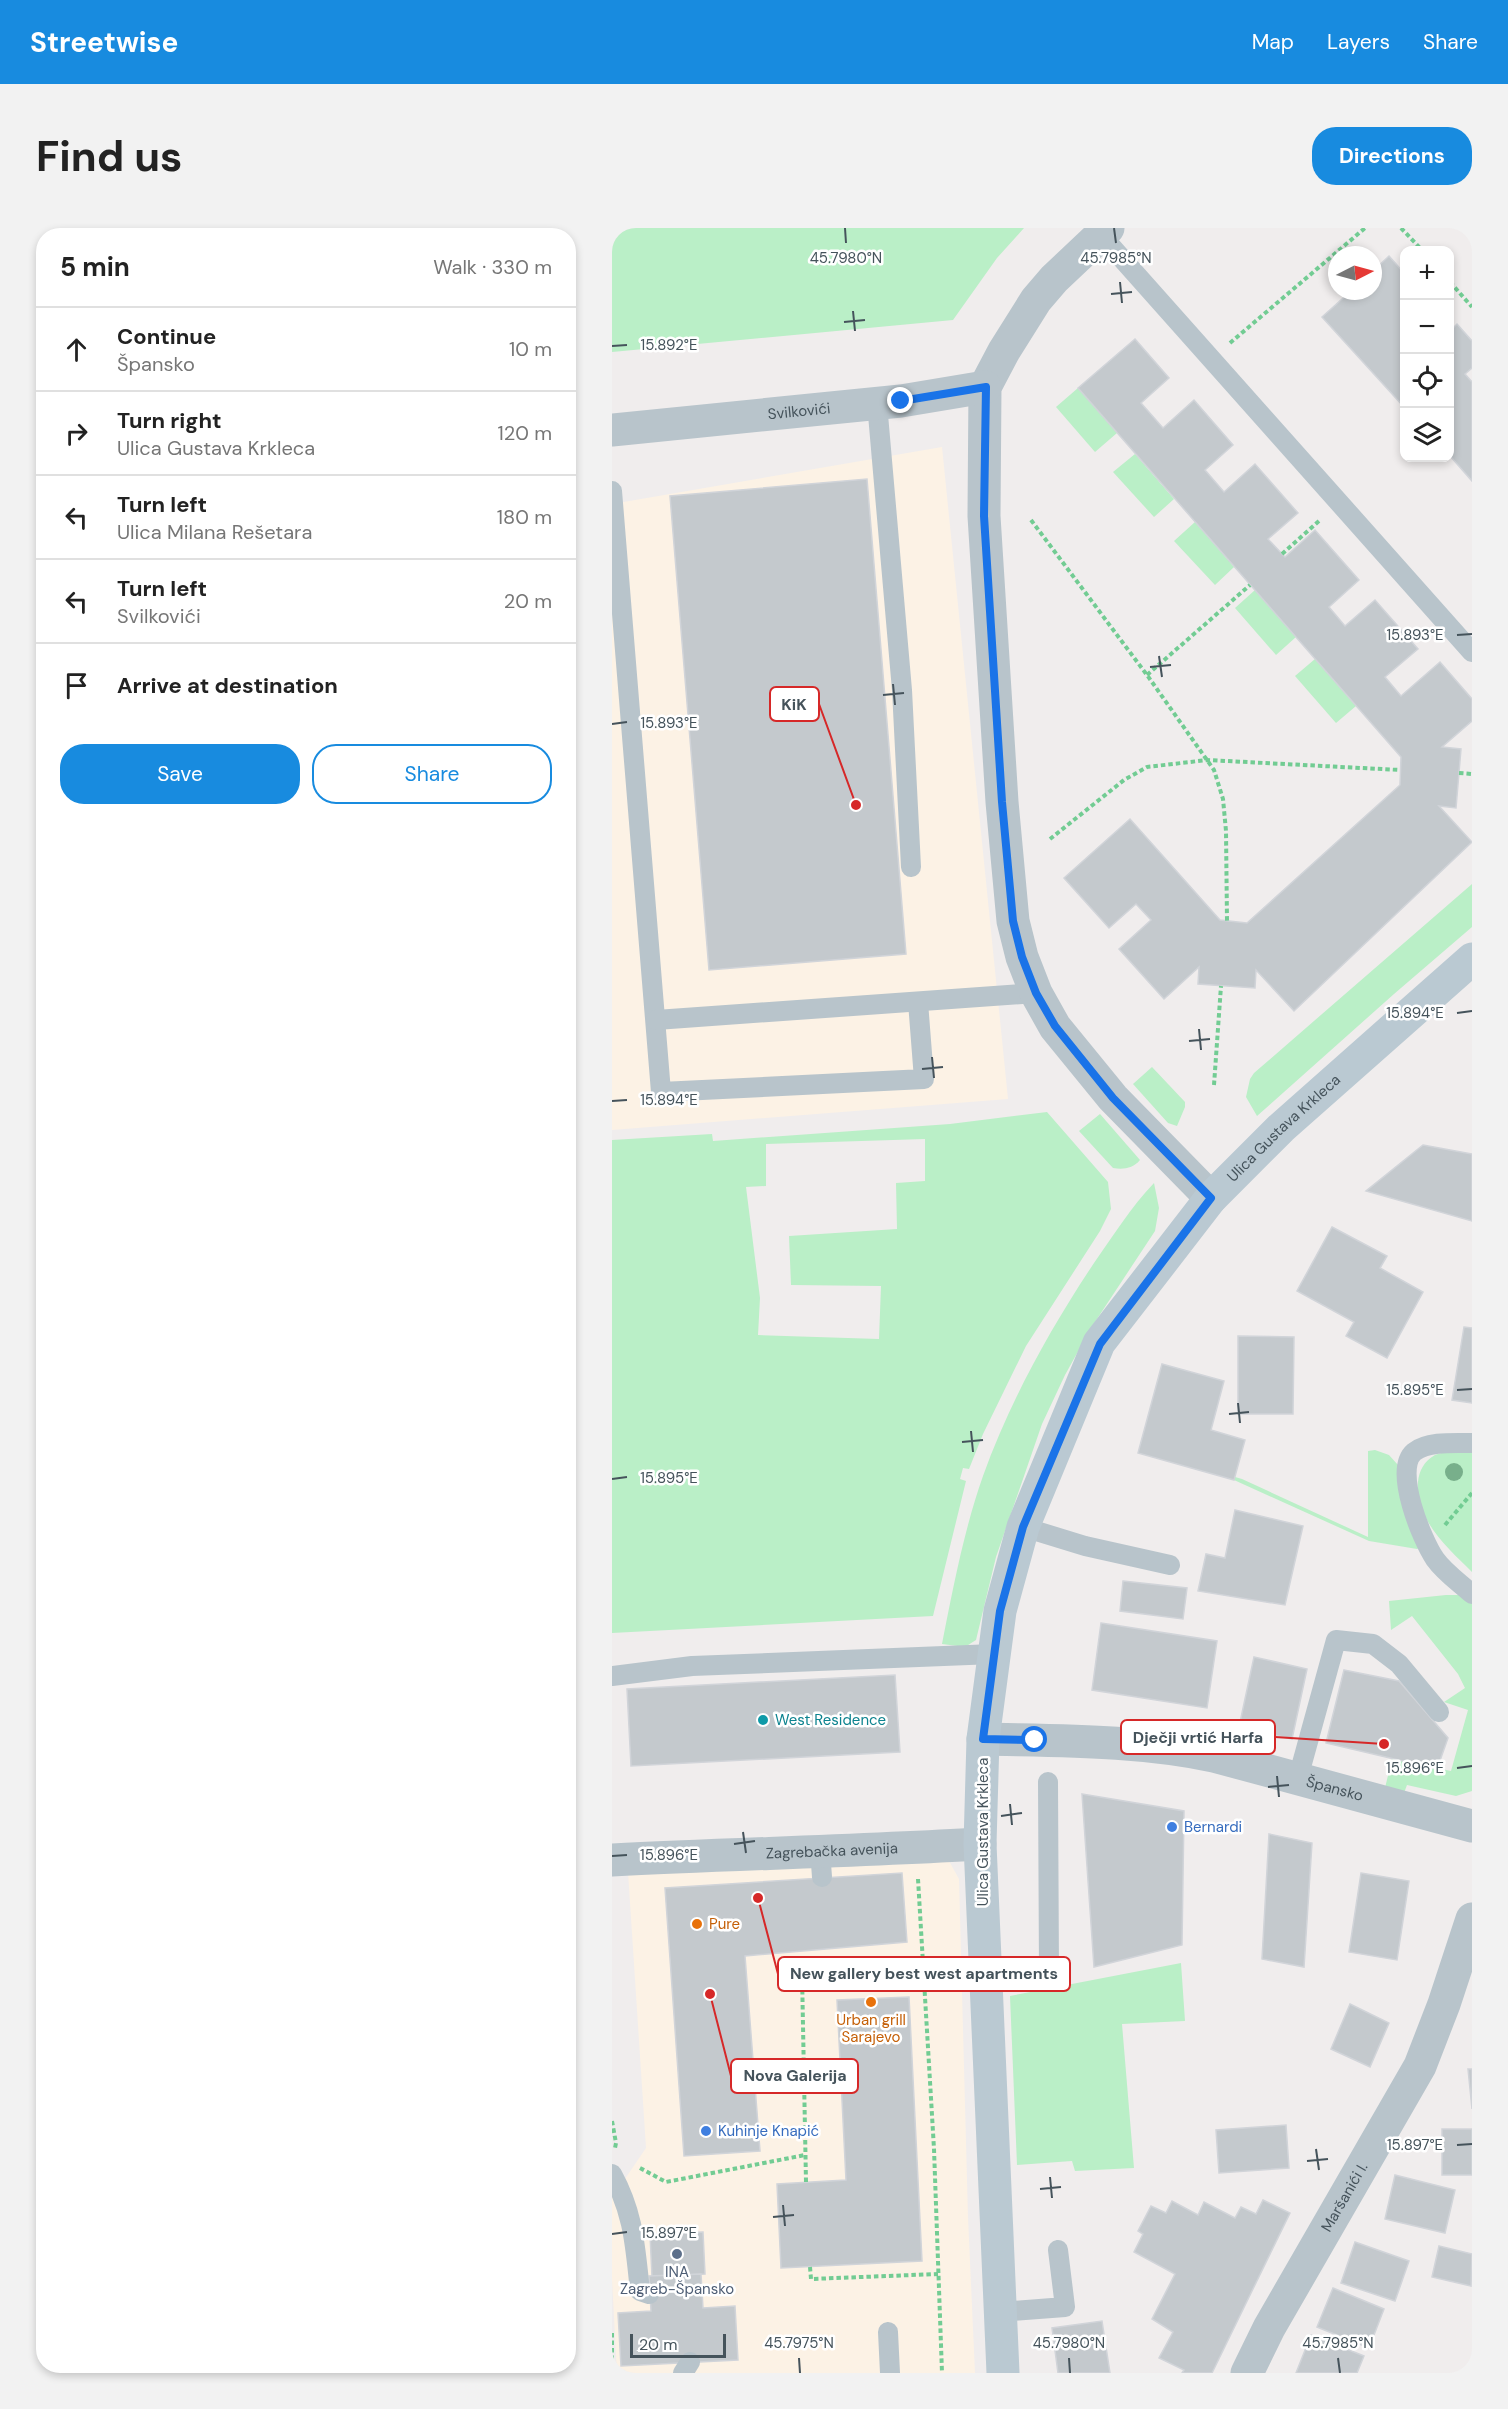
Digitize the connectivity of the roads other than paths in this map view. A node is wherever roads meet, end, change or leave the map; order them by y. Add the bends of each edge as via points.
1 (1104, 231) edge
2 (986, 387) junction
3 (877, 404) junction
4 (612, 430) edge
5 (612, 491) edge
6 (1472, 652) edge
7 (911, 867) dead end
8 (1472, 960) edge
9 (1036, 993) junction
10 (918, 1002) junction
11 (656, 1020) junction
12 (1211, 1198) junction
13 (1472, 1443) edge
14 (1023, 1527) junction
15 (1170, 1565) dead end
16 (1472, 1594) edge
17 (994, 1654) junction
18 (612, 1676) edge
19 (1439, 1712) dead end
20 (983, 1739) junction
21 (1298, 1778) junction
22 (1048, 1782) dead end
23 (1472, 1826) edge
24 (980, 1844) junction
25 (612, 1860) edge
26 (1472, 1919) edge
27 (986, 1984) junction
28 (612, 2174) edge
29 (1058, 2250) dead end
30 (650, 2294) dead end
31 (1000, 2312) junction
32 (888, 2332) dead end
33 (890, 2373) edge
34 (1003, 2373) edge
35 (1247, 2373) edge

1 - 2 street via 1036,300
1 - 6 lane via 1211,359
2 - 3 street, Svilkovići
2 - 9 street via 984,516 1002,802 1013,921
3 - 4 street, Svilkovići
3 - 7 lane via 902,690
5 - 11 lane
8 - 12 street, Ulica Gustava Krkleca via 1281,1128
9 - 10 lane
9 - 12 street via 1055,1026 1113,1098
10 - 11 lane
10 - 11 lane via 924,1079 661,1092
12 - 14 street, Ulica Gustava Krkleca via 1100,1344
13 - 16 lane via 1424,1446 1408,1458 1406,1468 1413,1517 1427,1544 1435,1559
14 - 15 lane
14 - 17 street, Ulica Gustava Krkleca via 1000,1611
17 - 18 lane via 692,1666
17 - 20 street, Ulica Gustava Krkleca
19 - 21 lane via 1399,1664 1373,1644 1336,1640
20 - 21 street, Špansko via 1177,1748
20 - 24 street, Ulica Gustava Krkleca
21 - 23 street, Špansko
22 - 27 lane via 1049,1974
24 - 25 street, Zagrebačka avenija via 893,1850 821,1864
24 - 27 street, Ulica Gustava Krkleca
26 - 35 street, Maršanići I. via 1420,2066
27 - 31 street, Ulica Gustava Krkleca
28 - 30 lane via 633,2224 640,2291
29 - 31 lane via 1065,2307
31 - 34 street, Ulica Gustava Krkleca
32 - 33 lane

